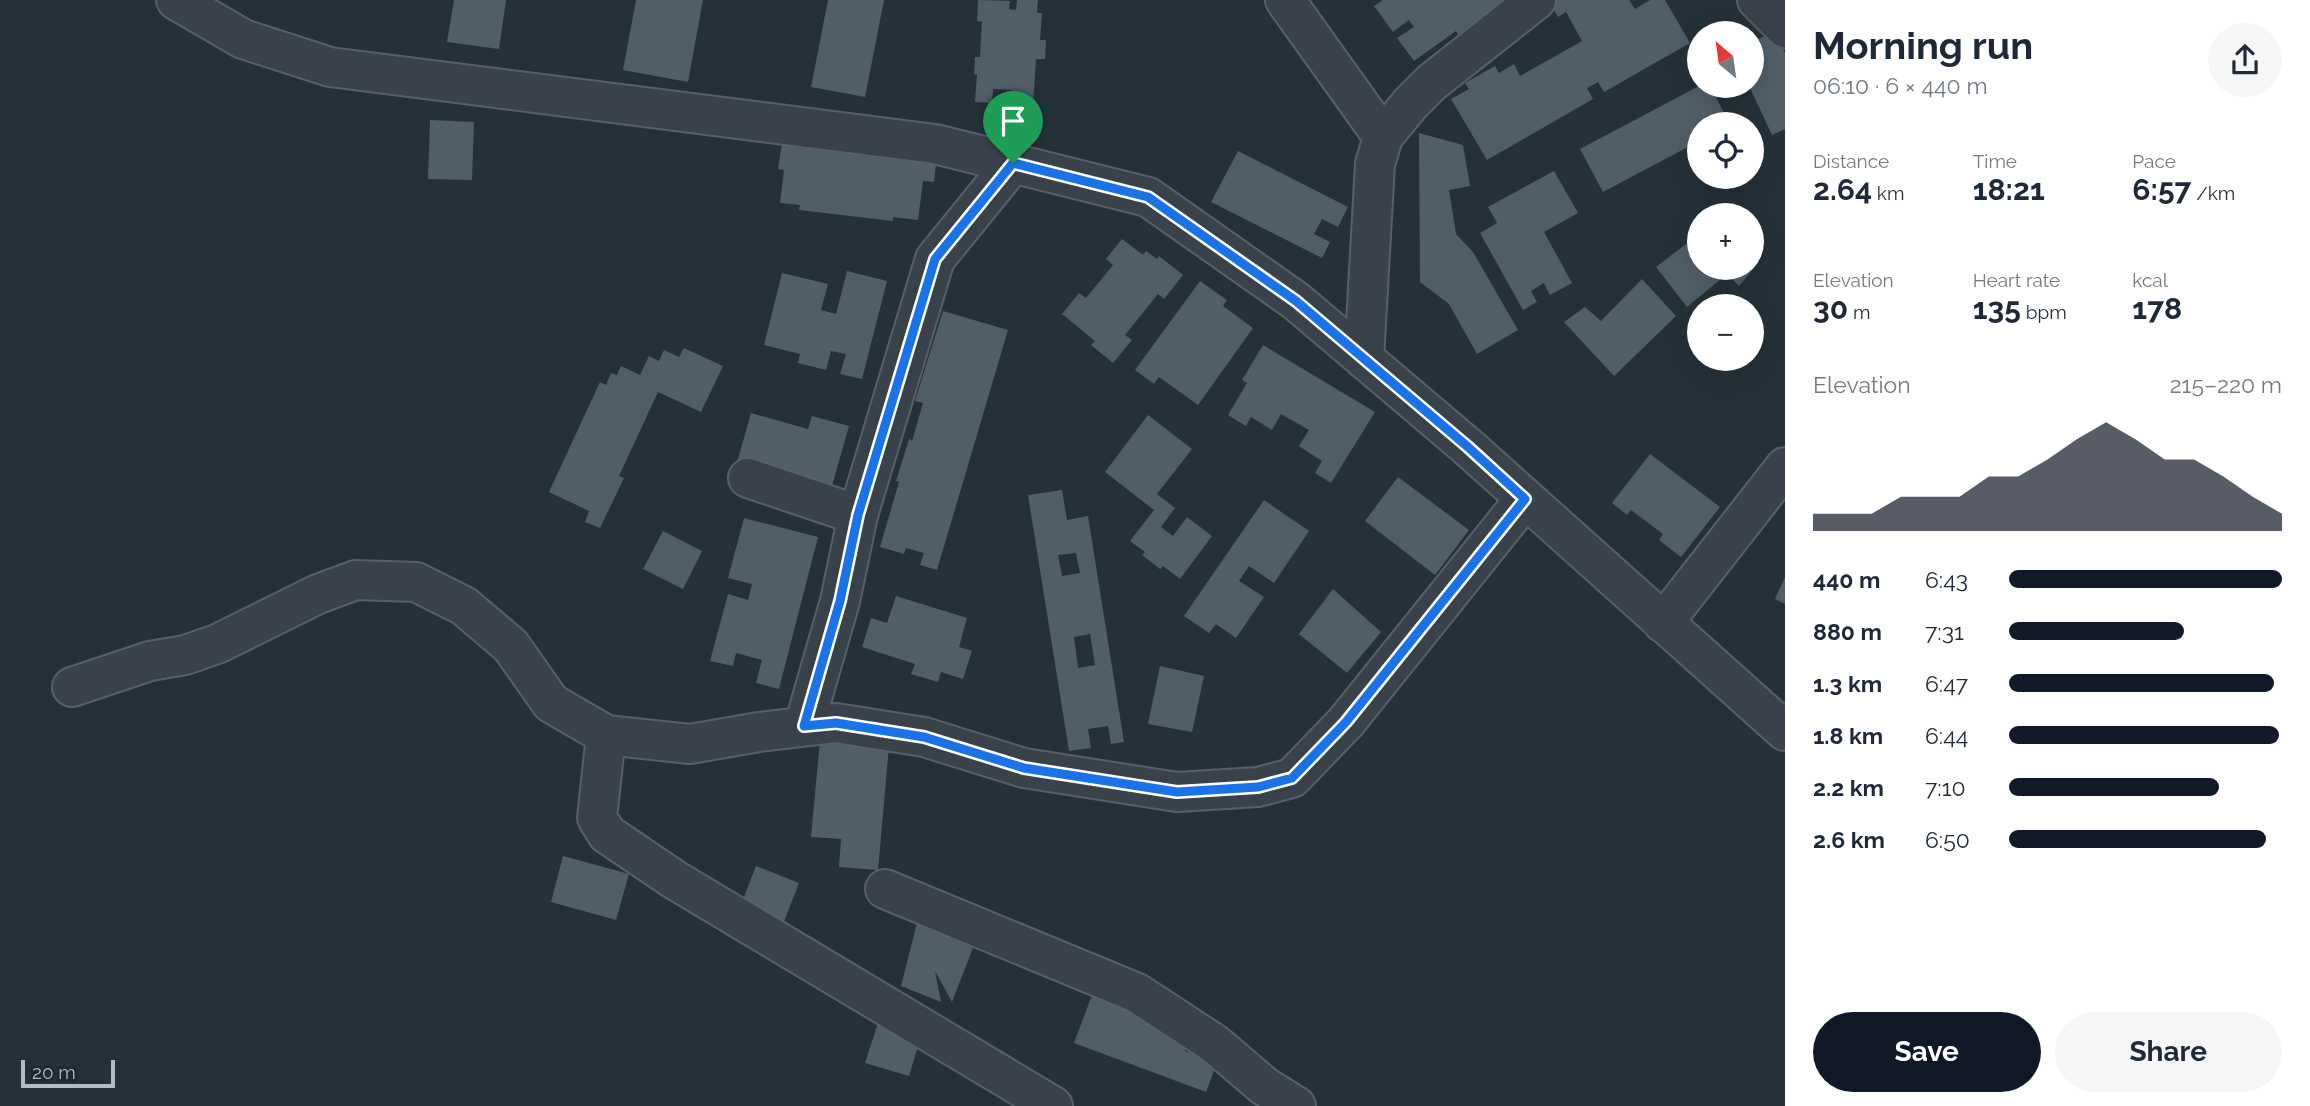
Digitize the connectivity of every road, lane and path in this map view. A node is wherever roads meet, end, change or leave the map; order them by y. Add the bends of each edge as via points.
1 (176, 0) edge
2 (1285, 0) edge
3 (1536, 0) edge
4 (1757, 0) edge
5 (1785, 28) edge
6 (1383, 136) junction
7 (1013, 163) junction
8 (1364, 359) junction
9 (1785, 467) edge
10 (748, 478) dead end
11 (1525, 499) junction
12 (858, 515) junction
13 (1663, 622) junction
14 (72, 687) dead end
15 (804, 726) junction
16 (1785, 731) edge
17 (606, 735) junction
18 (885, 889) dead end
19 (1053, 1106) edge
20 (1296, 1106) edge

1 - 7 street via 243,39 330,67 935,144
2 - 6 street
3 - 6 street via 1433,82
4 - 5 street
6 - 8 street via 1375,164
7 - 8 street via 1148,197 1296,301
7 - 12 street via 935,259
8 - 11 street
9 - 13 street
10 - 12 street
11 - 13 street
11 - 15 street via 1346,722 1292,778 1258,787 1177,792 1024,768 924,737 836,723
12 - 15 street via 840,601
13 - 16 street
14 - 17 street via 216,644 356,580 416,582 464,606 512,646 551,703
15 - 17 street via 690,744
17 - 19 street via 597,818 607,834 675,880
18 - 20 street via 1137,993 1215,1044 1264,1086

